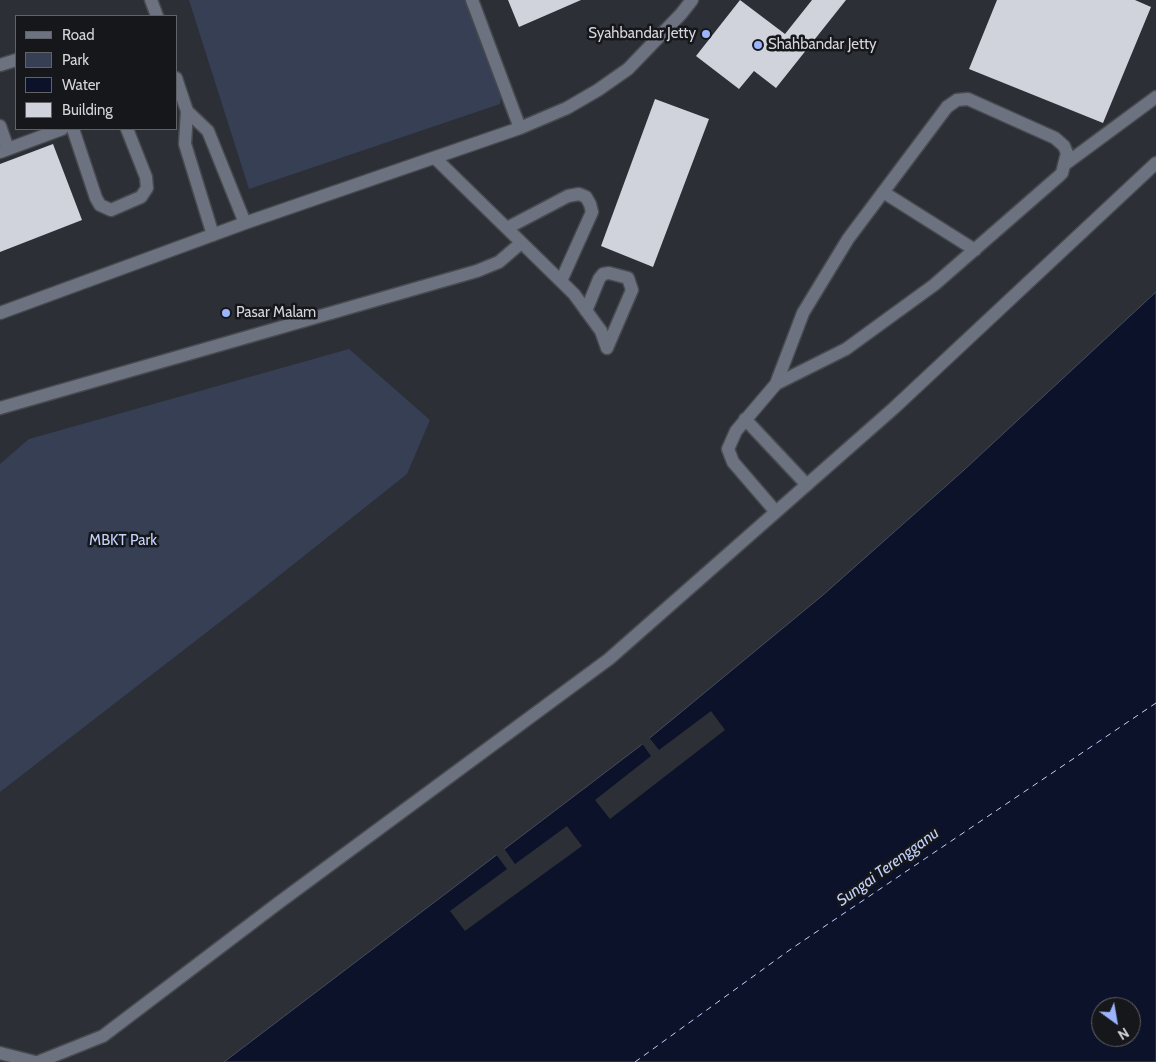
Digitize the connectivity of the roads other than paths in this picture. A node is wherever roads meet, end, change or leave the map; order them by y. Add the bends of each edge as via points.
1 (151, 0) edge
2 (472, 0) edge
3 (692, 0) edge
4 (157, 15) edge
5 (15, 60) edge
6 (0, 65) edge
7 (178, 84) edge
8 (1156, 97) edge
9 (187, 111) junction
10 (0, 126) edge
11 (520, 128) junction
12 (59, 130) edge
13 (73, 130) edge
14 (127, 130) edge
15 (4, 151) edge
16 (434, 158) junction
17 (1156, 163) edge
18 (1064, 165) junction
19 (883, 192) junction
20 (245, 223) junction
21 (507, 228) junction
22 (213, 235) junction
23 (522, 243) junction
24 (975, 250) junction
25 (561, 281) junction
26 (586, 311) junction
27 (0, 312) edge
28 (776, 384) junction
29 (0, 408) edge
30 (745, 419) junction
31 (807, 485) junction
32 (776, 512) junction
33 (0, 1053) edge
34 (36, 1062) edge

1 - 4 street
2 - 11 street
3 - 11 street via 628,69 568,108
5 - 6 street
7 - 9 street
8 - 18 street
9 - 20 street via 208,131
9 - 22 street via 185,144
10 - 15 street
11 - 16 street
12 - 15 street
13 - 14 street via 96,198 104,209 111,210 141,197 147,188
16 - 20 street
16 - 21 street
17 - 31 street
18 - 19 street via 1067,153 1055,138 968,99 957,100 947,107
18 - 24 street via 1062,173
19 - 24 street
19 - 28 street via 848,239 803,313
20 - 22 street
21 - 23 street
21 - 25 street via 568,196 579,194 586,197 592,212
22 - 27 street
23 - 25 street
23 - 29 street via 499,262 477,271
24 - 28 street via 934,285 846,349
25 - 26 street
26 - 26 street via 603,274 628,278 632,290 607,348 601,331
28 - 30 street
30 - 31 street
30 - 32 street via 728,449 733,462
31 - 32 street
32 - 34 street via 609,659 103,1036
33 - 34 street

